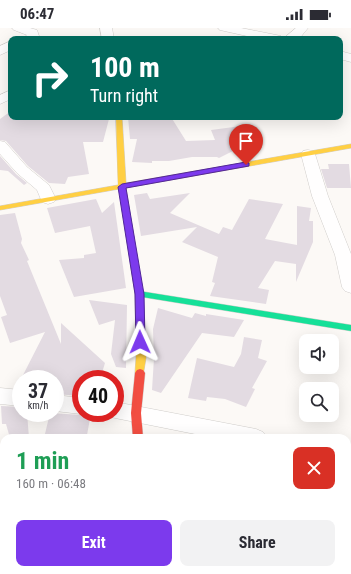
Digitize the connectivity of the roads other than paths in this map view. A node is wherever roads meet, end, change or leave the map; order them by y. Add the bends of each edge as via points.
1 (18, 28) edge
2 (224, 28) edge
3 (302, 28) edge
4 (33, 36) edge
5 (263, 36) edge
6 (295, 36) edge
7 (119, 120) edge
8 (0, 144) edge
9 (351, 146) edge
10 (308, 154) junction
11 (122, 187) junction
12 (48, 199) junction
13 (0, 208) edge
14 (351, 287) edge
15 (139, 294) junction
16 (351, 328) edge
17 (0, 396) edge
18 (12, 397) edge
19 (124, 411) edge
20 (136, 413) junction
21 (138, 434) edge
22 (237, 434) edge

1 - 4 street via 33,33
2 - 5 street
3 - 6 street
7 - 11 street
8 - 12 street via 22,170 44,188
9 - 10 street
10 - 11 street
10 - 14 street via 320,196 343,255
11 - 12 street
11 - 15 street
12 - 13 street
15 - 16 street
15 - 20 street via 141,358
17 - 18 street
19 - 20 street
20 - 21 street
20 - 22 street

